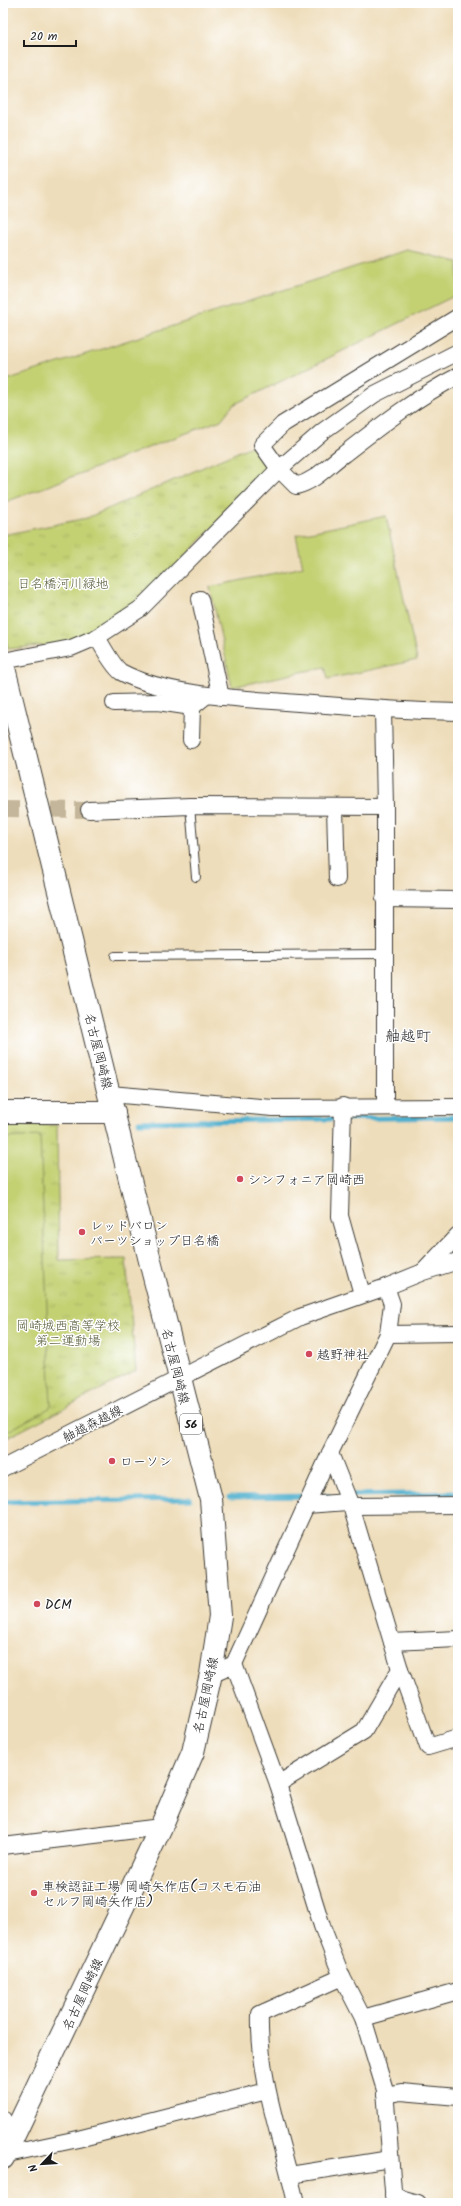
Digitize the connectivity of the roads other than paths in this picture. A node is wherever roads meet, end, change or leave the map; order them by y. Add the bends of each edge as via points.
1 (458, 318) edge
2 (458, 352) edge
3 (458, 376) edge
4 (279, 469) junction
5 (200, 599) dead end
6 (97, 638) junction
7 (3, 661) edge
8 (3, 664) edge
9 (214, 696) junction
10 (114, 703) dead end
11 (192, 707) junction
12 (383, 710) junction
13 (458, 712) edge
14 (191, 740) dead end
15 (190, 806) junction
16 (385, 807) junction
17 (335, 808) junction
18 (89, 810) tunnel mouth
19 (196, 877) dead end
20 (336, 879) dead end
21 (384, 899) junction
22 (458, 900) edge
23 (384, 954) junction
24 (115, 956) dead end
25 (112, 1103) junction
26 (343, 1106) junction
27 (385, 1106) junction
28 (458, 1107) edge
29 (3, 1112) edge
30 (458, 1234) edge
31 (458, 1261) edge
32 (423, 1272) junction
33 (386, 1287) junction
34 (362, 1294) junction
35 (458, 1333) edge
36 (388, 1334) junction
37 (180, 1378) junction
38 (330, 1452) junction
39 (3, 1468) edge
40 (309, 1499) junction
41 (347, 1499) junction
42 (458, 1505) edge
43 (458, 1639) edge
44 (392, 1642) junction
45 (234, 1664) junction
46 (400, 1669) junction
47 (211, 1674) junction
48 (458, 1738) edge
49 (278, 1784) junction
50 (161, 1827) junction
51 (3, 1846) edge
52 (342, 1977) junction
53 (458, 1992) edge
54 (363, 2018) junction
55 (267, 2091) junction
56 (385, 2095) junction
57 (458, 2097) edge
58 (3, 2120) edge
59 (6, 2152) edge
60 (390, 2159) junction
61 (290, 2175) junction
62 (394, 2200) edge
63 (296, 2203) edge
64 (418, 2203) edge

1 - 4 street via 283,424 262,445
2 - 4 street via 375,394 323,431
3 - 4 street via 392,417 309,482 296,486
4 - 6 street via 140,608
5 - 9 street
6 - 7 street via 71,648
6 - 9 street via 119,671 138,680
8 - 25 main road, 名古屋岡崎線 / 56
9 - 11 street
9 - 12 street
10 - 11 street via 158,702
11 - 14 street
12 - 13 street
12 - 16 street
15 - 17 street
15 - 18 street
15 - 19 lane
16 - 17 street
16 - 21 street
17 - 20 street
21 - 22 street
21 - 23 street
23 - 24 lane
23 - 27 street
25 - 26 street via 273,1108
25 - 29 main road
25 - 37 main road, 名古屋岡崎線 / 56
26 - 27 street
26 - 34 street via 340,1216
27 - 28 street
30 - 32 street
31 - 32 street, 舳越森越線
32 - 33 street, 舳越森越線
33 - 34 street, 舳越森越線
33 - 36 street via 392,1304
34 - 37 street, 舳越森越線 via 300,1317
35 - 36 street
36 - 38 street
37 - 39 street, 舳越森越線
37 - 47 main road, 名古屋岡崎線 / 56 via 211,1499 220,1616
38 - 40 street
38 - 41 street
40 - 41 street
40 - 45 street
41 - 42 street
41 - 44 street
43 - 44 street
44 - 46 street
45 - 47 street
45 - 49 street
46 - 48 street via 428,1748
46 - 49 street via 364,1731
47 - 50 main road, 名古屋岡崎線 / 56 via 193,1752
49 - 52 street via 322,1926
50 - 51 street
50 - 59 main road, 名古屋岡崎線 / 56
52 - 54 street
52 - 55 street via 260,2014
53 - 54 street
54 - 56 street
55 - 59 street via 78,2139
55 - 61 street
56 - 57 street via 401,2092
56 - 60 street
58 - 59 street
60 - 61 street
60 - 62 street
61 - 63 street
62 - 64 street

